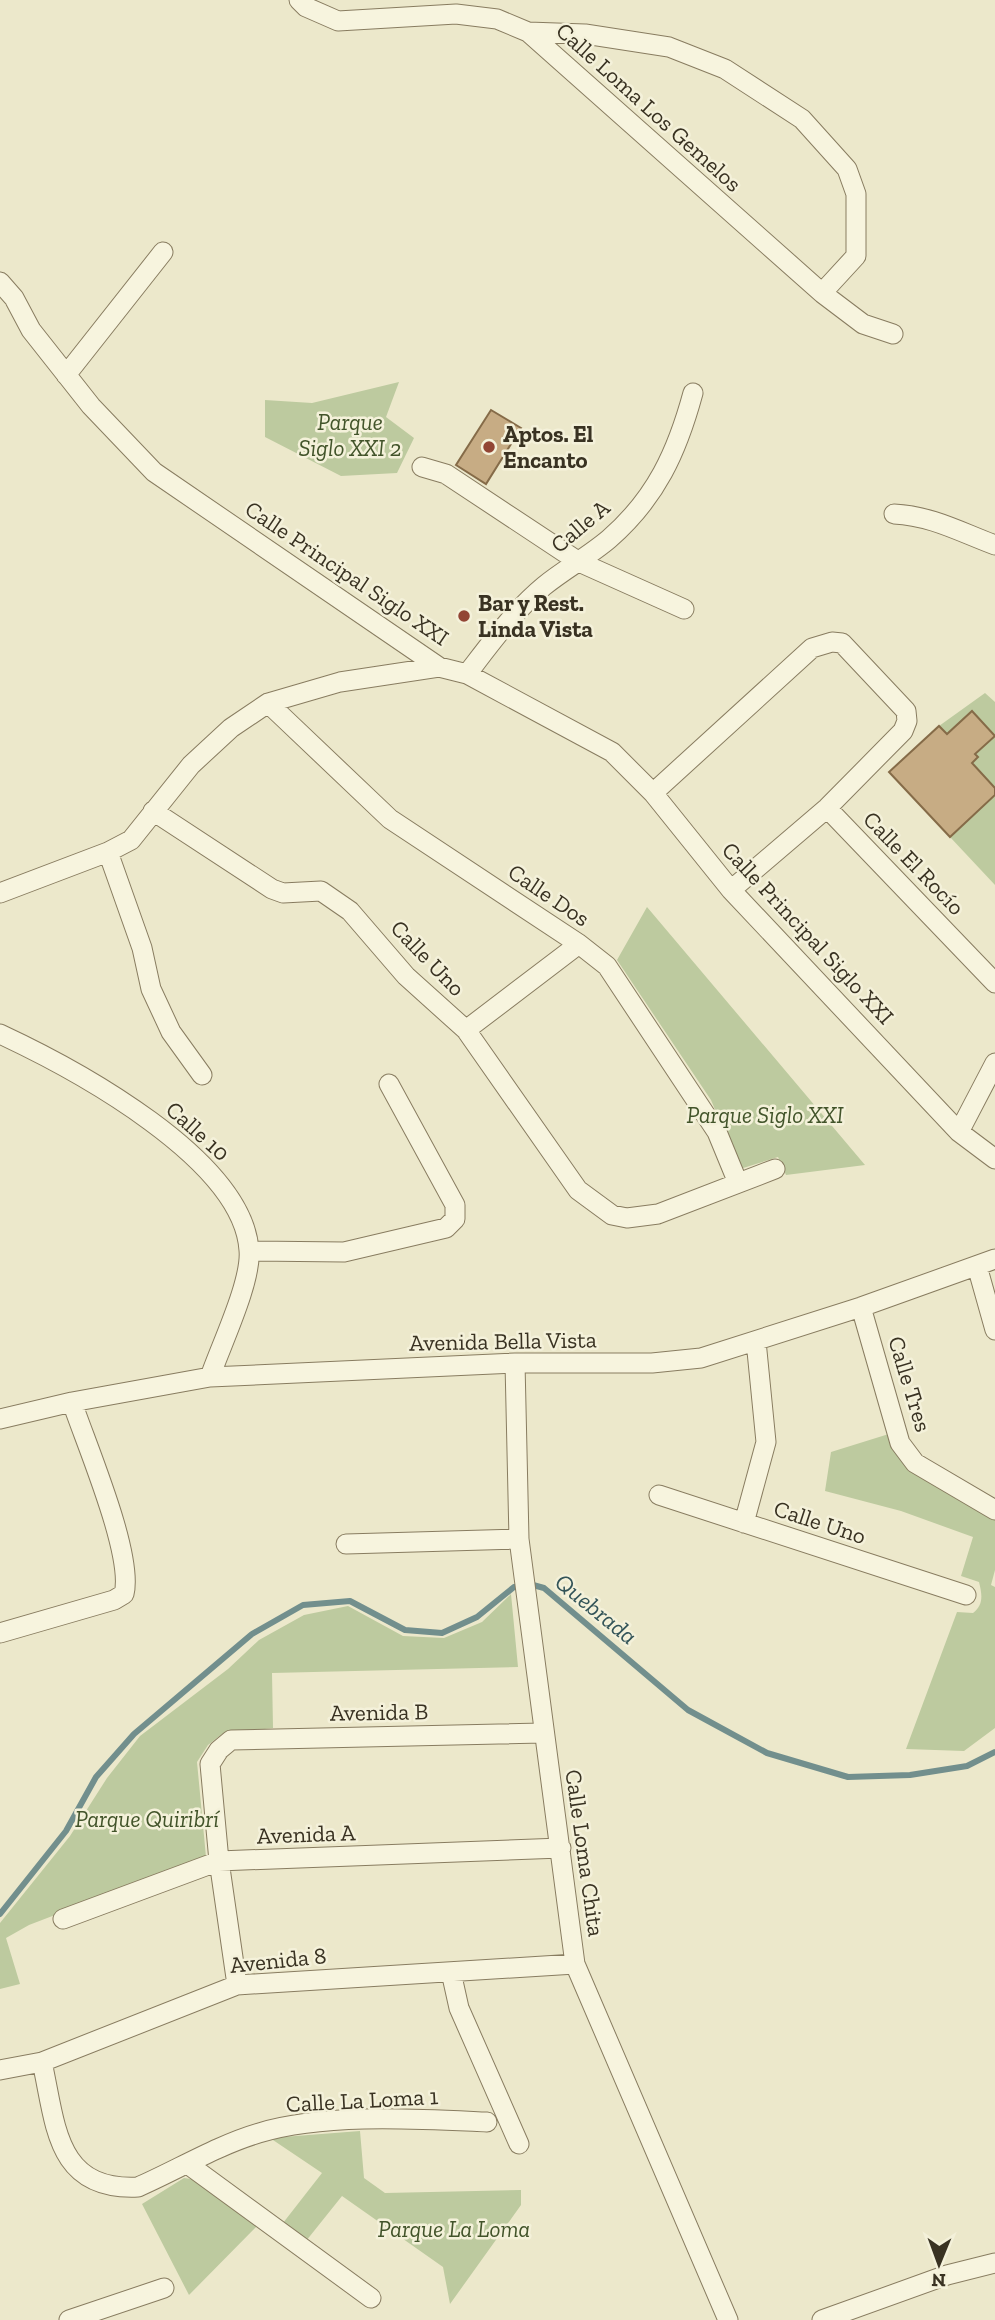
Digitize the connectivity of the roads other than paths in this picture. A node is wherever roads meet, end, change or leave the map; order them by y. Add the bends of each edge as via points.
1 (299, 0) edge
2 (393, 8) edge
3 (528, 32) junction
4 (163, 252) dead end
5 (0, 282) edge
6 (822, 293) junction
7 (893, 334) dead end
8 (66, 375) junction
9 (693, 393) dead end
10 (422, 467) dead end
11 (894, 514) dead end
12 (995, 545) edge
13 (579, 562) junction
14 (684, 608) dead end
15 (439, 667) junction
16 (467, 674) junction
17 (268, 703) junction
18 (653, 793) junction
19 (827, 808) junction
20 (153, 811) junction
21 (108, 852) junction
22 (731, 890) junction
23 (0, 893) edge
24 (579, 944) junction
25 (995, 983) edge
26 (466, 1030) junction
27 (0, 1034) edge
28 (995, 1063) edge
29 (202, 1074) dead end
30 (389, 1084) dead end
31 (959, 1132) junction
32 (995, 1159) edge
33 (775, 1170) dead end
34 (738, 1183) junction
35 (250, 1251) junction
36 (986, 1262) edge
37 (861, 1307) junction
38 (995, 1330) edge
39 (756, 1341) junction
40 (516, 1363) junction
41 (210, 1377) junction
42 (72, 1402) junction
43 (0, 1419) edge
44 (659, 1494) dead end
45 (995, 1510) edge
46 (744, 1523) junction
47 (519, 1539) junction
48 (346, 1544) dead end
49 (966, 1595) dead end
50 (0, 1633) edge
51 (543, 1733) junction
52 (561, 1848) junction
53 (219, 1861) junction
54 (63, 1919) dead end
55 (575, 1964) junction
56 (451, 1972) junction
57 (237, 1984) junction
58 (42, 2062) junction
59 (0, 2070) edge
60 (487, 2122) dead end
61 (519, 2144) dead end
62 (189, 2165) junction
63 (995, 2263) edge
64 (164, 2288) dead end
65 (372, 2298) dead end
66 (69, 2320) edge
67 (728, 2320) edge
68 (822, 2320) edge

1 - 2 street, Calle Loma Los Gemelos via 338,22
2 - 3 street, Calle Loma Los Gemelos via 497,19
3 - 6 street, Calle Loma Los Gemelos
3 - 6 street via 585,34 669,47 725,69 802,119 847,169 856,194 856,256
4 - 8 street
5 - 8 street, Calle Principal Siglo XXI
6 - 7 street, Calle Loma Los Gemelos via 863,324
8 - 15 street, Calle Principal Siglo XXI via 154,472
9 - 13 street, Calle A via 669,464 645,500 610,538
10 - 13 street via 446,474
11 - 12 street via 938,521
13 - 14 street
13 - 16 street, Calle A via 544,585 511,618
15 - 16 street, Calle Principal Siglo XXI
15 - 17 street via 340,682
16 - 18 street, Calle Principal Siglo XXI via 612,752
17 - 20 street via 231,728 191,765
17 - 24 street, Calle Dos via 390,819
18 - 19 street via 813,648 832,642 842,643 906,711 907,721 904,731
18 - 22 street, Calle Principal Siglo XXI
19 - 22 street
19 - 25 street, Calle El Rocío
20 - 21 street via 131,840
20 - 26 street, Calle Uno via 272,889 283,893 321,891 334,898 406,976
21 - 23 street
21 - 29 street via 142,948 151,989 172,1032
22 - 31 street, Calle Principal Siglo XXI
24 - 26 street
24 - 34 street, Calle Dos via 607,966 717,1132
26 - 34 street, Calle Uno via 578,1190 612,1215 658,1214
27 - 35 street, Calle 10 via 136,1110 181,1144 207,1168 243,1220
28 - 31 street
30 - 35 street via 455,1205 455,1219 446,1228 344,1252
31 - 32 street, Calle Principal Siglo XXI
33 - 34 street
35 - 41 street, Calle 10 via 244,1282
36 - 37 street, Avenida Bella Vista
36 - 38 street
37 - 39 street, Avenida Bella Vista
37 - 45 street, Calle Tres via 900,1443 915,1463
39 - 40 street, Avenida Bella Vista via 701,1358 652,1363
39 - 46 street via 766,1442
40 - 41 street, Avenida Bella Vista
40 - 47 street, Calle Loma Chita
41 - 42 street, Avenida Bella Vista
42 - 43 street, Avenida Bella Vista
42 - 50 street via 122,1550 128,1580 124,1594
44 - 46 street, Calle Uno
46 - 49 street, Calle Uno
47 - 48 street
47 - 51 street, Calle Loma Chita
51 - 52 street, Calle Loma Chita
51 - 53 street, Avenida B via 231,1740 210,1764
52 - 53 street, Avenida A
52 - 55 street, Calle Loma Chita
53 - 54 street, Avenida A
53 - 57 street
55 - 56 street, Avenida 8
55 - 67 street, Calle Loma Chita
56 - 57 street, Avenida 8
56 - 61 street via 459,2008
57 - 58 street, Avenida 8
58 - 59 street, Avenida 8
58 - 62 street, Calle La Loma 1 via 67,2160 86,2176 117,2188 138,2187
60 - 62 street, Calle La Loma 1 via 309,2123 259,2133
62 - 65 street
63 - 68 street via 947,2275
64 - 66 street

